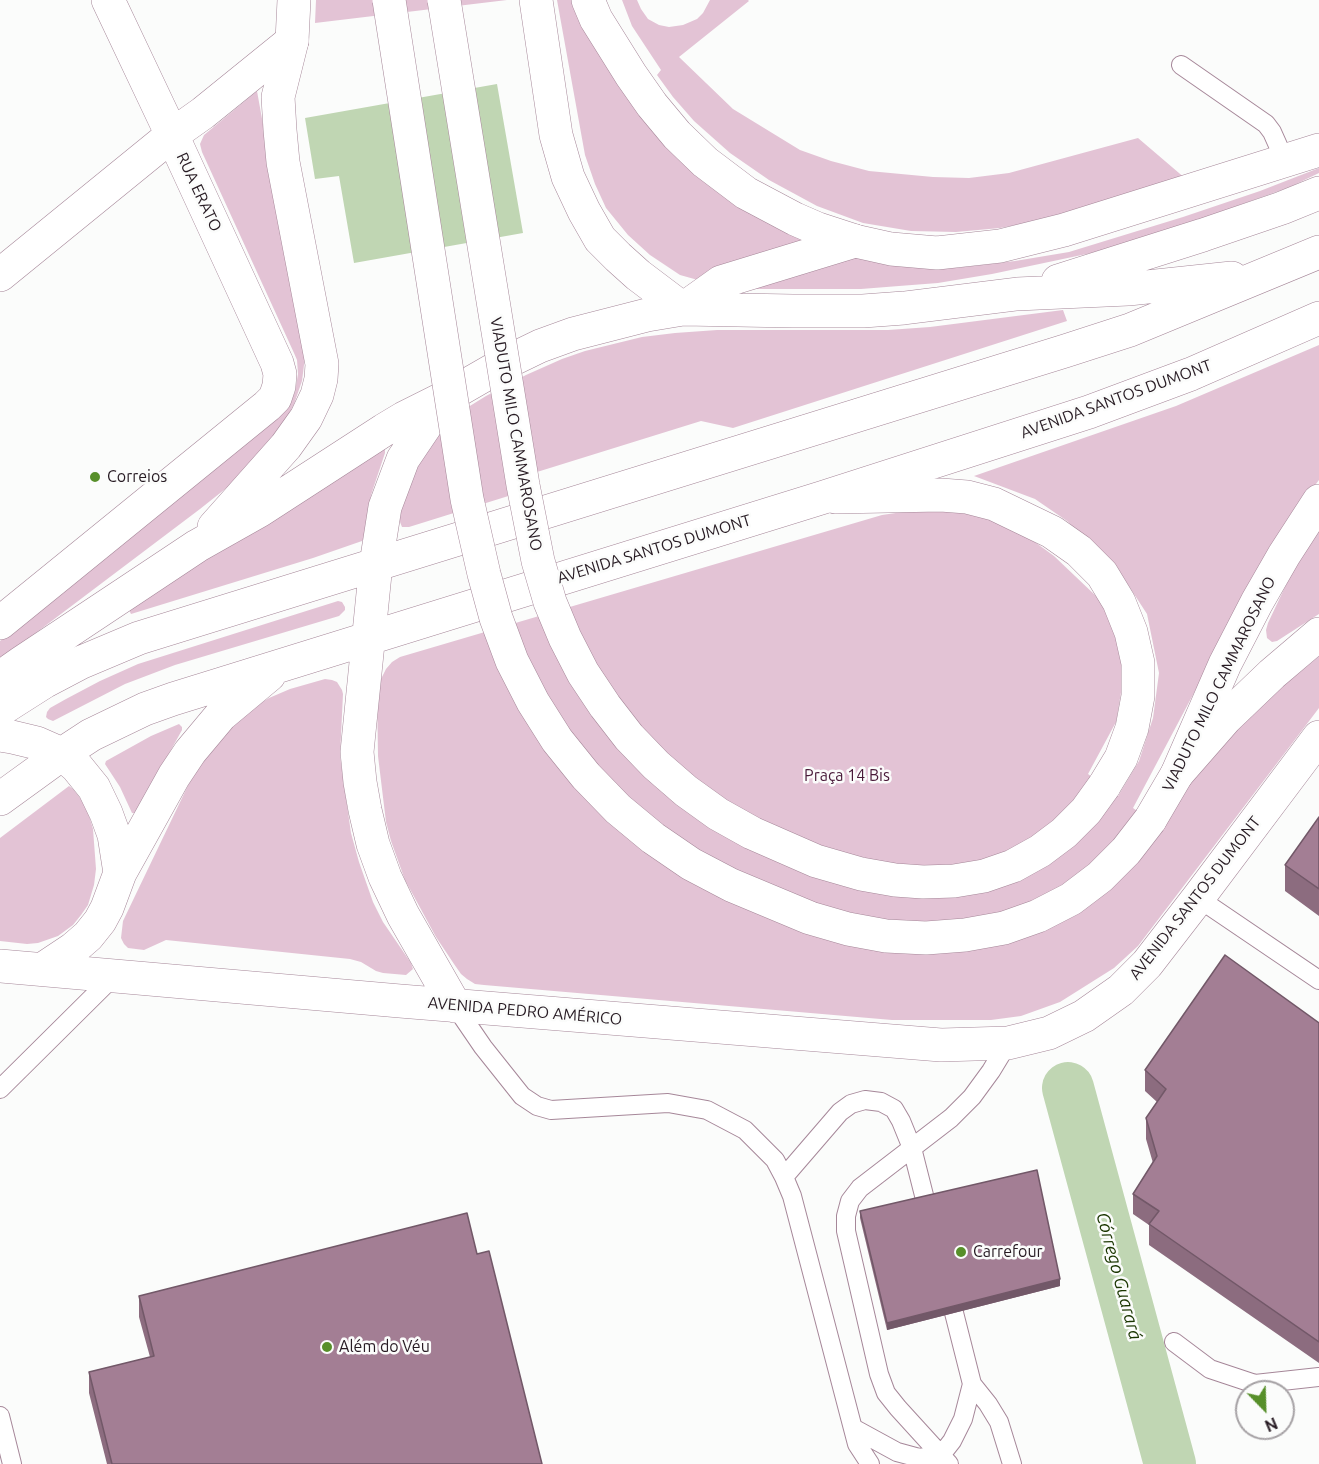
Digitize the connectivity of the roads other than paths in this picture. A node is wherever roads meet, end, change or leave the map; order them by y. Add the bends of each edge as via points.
1 (108, 0) edge
2 (294, 0) edge
3 (389, 0) edge
4 (444, 0) edge
5 (536, 0) edge
6 (588, 0) edge
7 (292, 40) junction
8 (1181, 65) dead end
9 (172, 135) junction
10 (1319, 150) edge
11 (1285, 161) junction
12 (1319, 193) edge
13 (855, 241) junction
14 (1319, 252) edge
15 (0, 275) edge
16 (1267, 275) junction
17 (1017, 294) junction
18 (683, 309) junction
19 (1319, 318) edge
20 (448, 396) junction
21 (821, 498) junction
22 (1319, 501) edge
23 (197, 546) junction
24 (376, 564) junction
25 (0, 622) edge
26 (1319, 634) edge
27 (368, 637) junction
28 (284, 663) junction
29 (0, 681) edge
30 (0, 710) edge
31 (0, 735) edge
32 (1319, 737) edge
33 (62, 754) junction
34 (1177, 774) junction
35 (0, 799) edge
36 (120, 873) junction
37 (1198, 898) junction
38 (0, 966) edge
39 (43, 969) junction
40 (113, 976) junction
41 (1319, 980) edge
42 (455, 1006) junction
43 (1049, 1033) joint
44 (1008, 1043) junction
45 (0, 1089) edge
46 (912, 1148) junction
47 (784, 1177) junction
48 (935, 1238) edge
49 (944, 1271) edge
50 (1174, 1342) dead end
51 (1319, 1377) edge
52 (972, 1384) junction
53 (0, 1416) edge
54 (855, 1436) junction
55 (945, 1459) edge
56 (12, 1464) edge
57 (856, 1464) edge
58 (870, 1464) edge
59 (1012, 1464) edge

1 - 9 main road, RUA ERATO
2 - 7 main road
3 - 34 main road, VIADUTO MILO CAMMAROSANO, bridge via 467,499 496,618 512,661 557,740 618,808 691,864 731,885 810,918 848,929 926,938 1004,928 1071,899 1126,851
4 - 21 main road, VIADUTO MILO CAMMAROSANO, bridge via 538,561 565,638 604,706 656,765 686,791 752,834 816,861 895,880 954,881 1013,866 1040,851 1086,811 1121,758 1132,728 1138,696 1138,663 1119,602 1102,574 1052,532 994,504 941,495
5 - 18 main road via 556,135 568,177 584,211 618,258
6 - 13 main road via 630,75 677,135 705,162 746,193 795,219
7 - 9 main road
7 - 23 main road via 278,97 280,130 322,364 321,379 306,418 286,446
8 - 11 lane via 1266,124
9 - 15 main road
9 - 25 main road, RUA ERATO via 277,363 280,374 275,398
10 - 11 main road
11 - 13 main road via 1000,246 937,253
12 - 17 main road via 1203,235
13 - 18 main road via 721,282
14 - 16 main road
16 - 17 main road via 1128,289
16 - 24 main road via 1130,330
17 - 18 main road via 862,311
18 - 20 main road via 629,319 540,346
19 - 21 main road, AVENIDA SANTOS DUMONT via 1191,374 1089,412
20 - 23 main road via 384,430
20 - 24 main road via 403,459 385,507
21 - 27 main road, AVENIDA SANTOS DUMONT
22 - 34 main road, VIADUTO MILO CAMMAROSANO via 1257,602
23 - 29 main road
24 - 27 main road
24 - 30 main road via 139,638 82,662
26 - 34 main road via 1226,718
27 - 28 main road, AVENIDA SANTOS DUMONT
27 - 42 main road via 357,752 365,810 373,843 403,915
28 - 33 main road, AVENIDA SANTOS DUMONT via 145,709
28 - 36 main road via 203,735 174,776
31 - 33 main road via 37,743
32 - 37 main road, AVENIDA SANTOS DUMONT
33 - 35 main road, AVENIDA SANTOS DUMONT
33 - 36 main road via 93,788 106,813
36 - 39 main road via 94,929
37 - 41 lane
37 - 43 main road, AVENIDA SANTOS DUMONT via 1147,964 1121,990 1084,1016
38 - 39 main road, AVENIDA PEDRO AMÉRICO
39 - 40 main road, AVENIDA PEDRO AMÉRICO
40 - 42 main road, AVENIDA PEDRO AMÉRICO
40 - 45 lane
42 - 44 main road, AVENIDA PEDRO AMÉRICO via 941,1045
42 - 47 lane via 522,1096 537,1106 551,1110 668,1103 707,1110 746,1130 775,1160
43 - 44 main road, AVENIDA PEDRO AMÉRICO
44 - 46 lane via 972,1097
46 - 47 lane via 894,1109 865,1100 840,1112
46 - 48 lane
46 - 55 lane via 860,1188 850,1201 846,1231 886,1393
47 - 54 lane
49 - 52 lane
50 - 51 lane via 1209,1370 1255,1384
52 - 55 lane via 963,1419
52 - 59 lane via 999,1422
53 - 56 lane
54 - 55 lane via 919,1458
54 - 57 lane
54 - 58 lane

